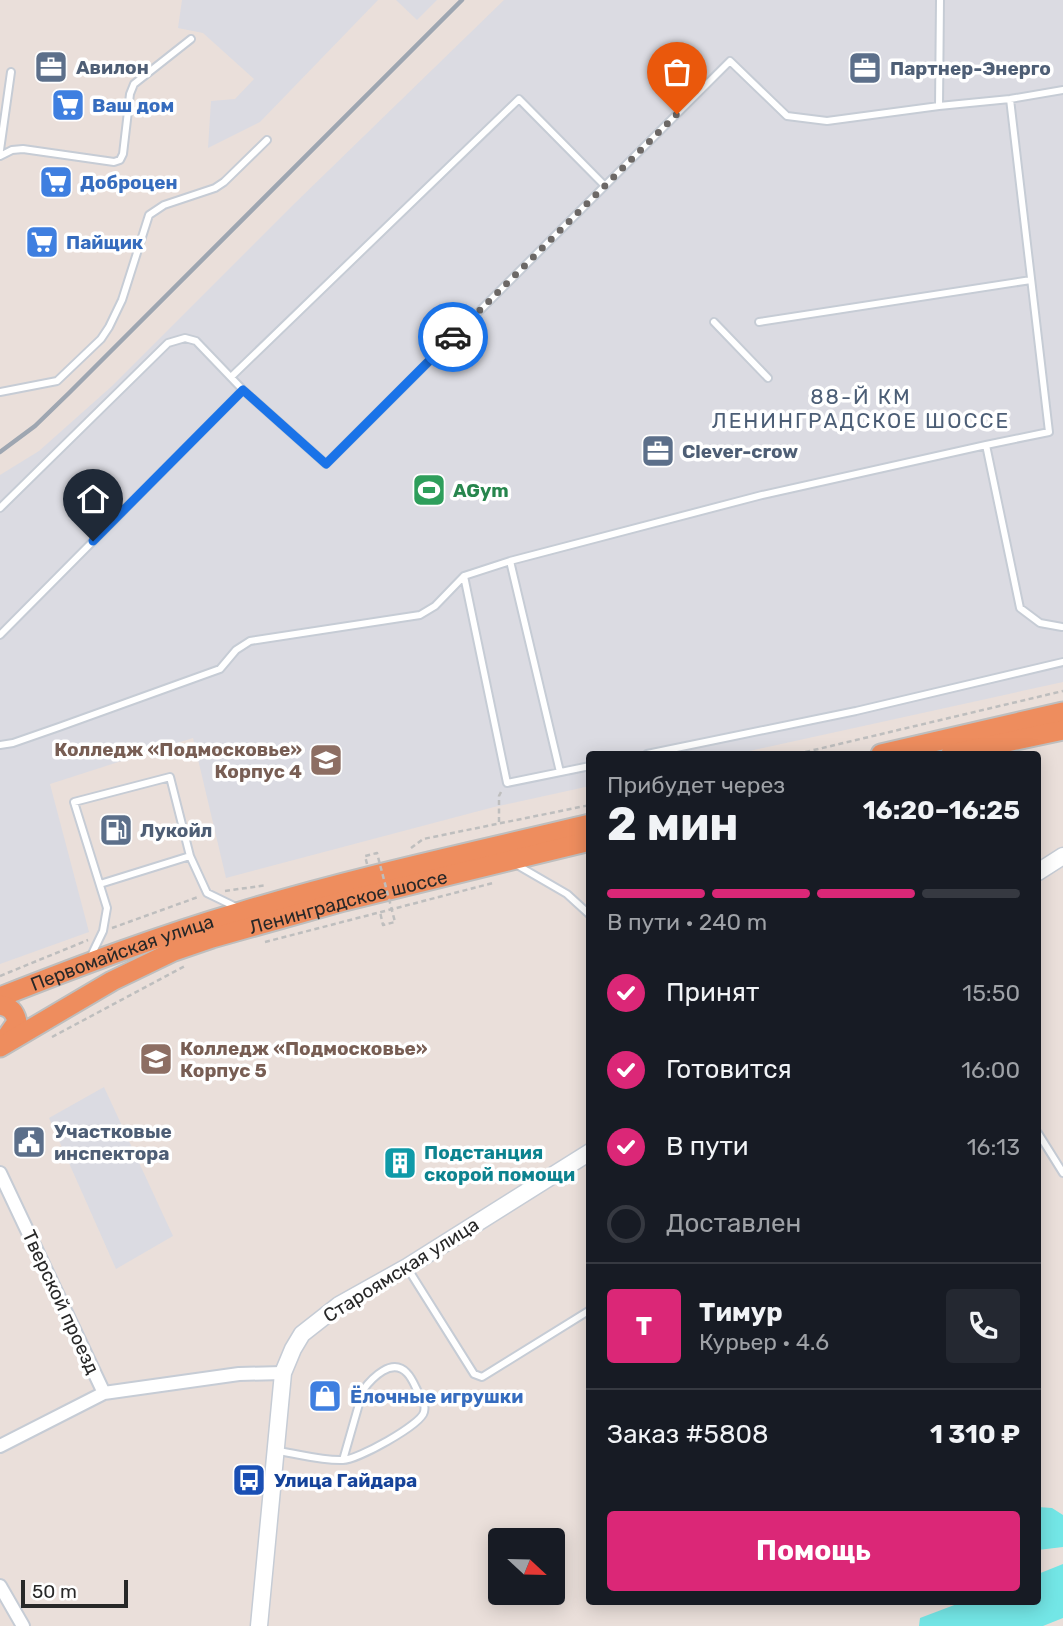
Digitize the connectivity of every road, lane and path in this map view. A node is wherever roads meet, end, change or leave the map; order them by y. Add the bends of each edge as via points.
1 (940, 0) edge
2 (191, 39) dead end
3 (11, 72) dead end
4 (1063, 90) edge
5 (1010, 99) junction
6 (939, 106) junction
7 (267, 140) dead end
8 (0, 150) edge
9 (0, 156) edge
10 (605, 186) junction
11 (1031, 280) junction
12 (714, 322) dead end
13 (759, 323) dead end
14 (231, 377) junction
15 (768, 378) dead end
16 (243, 390) junction
17 (0, 392) edge
18 (986, 445) junction
19 (0, 508) edge
20 (510, 561) junction
21 (464, 576) junction
22 (1063, 628) edge
23 (0, 635) edge
24 (1063, 662) edge
25 (1063, 691) edge
26 (1063, 712) edge
27 (1063, 730) edge
28 (0, 745) edge
29 (662, 751) edge
30 (810, 751) edge
31 (894, 751) edge
32 (965, 751) edge
33 (586, 767) edge
34 (559, 772) junction
35 (507, 783) junction
36 (499, 822) dead end
37 (586, 825) edge
38 (586, 842) edge
39 (190, 856) junction
40 (1063, 856) edge
41 (509, 861) junction
42 (367, 864) dead end
43 (1041, 870) edge
44 (496, 883) dead end
45 (100, 884) junction
46 (243, 911) junction
47 (586, 911) edge
48 (380, 912) junction
49 (266, 942) dead end
50 (88, 962) junction
51 (188, 965) dead end
52 (0, 972) edge
53 (7, 973) dead end
54 (112, 981) joint
55 (0, 997) edge
56 (0, 1005) edge
57 (47, 1040) dead end
58 (0, 1046) edge
59 (1041, 1138) edge
60 (586, 1155) edge
61 (1063, 1172) edge
62 (0, 1173) edge
63 (407, 1267) junction
64 (586, 1312) edge
65 (283, 1373) junction
66 (104, 1393) junction
67 (0, 1447) edge
68 (276, 1451) junction
69 (344, 1461) junction
70 (0, 1586) edge
71 (23, 1626) edge
72 (259, 1626) edge

1 - 6 lane
2 - 9 lane via 134,85 120,160 23,149
3 - 8 lane
4 - 5 lane
5 - 6 lane
5 - 11 lane
6 - 10 lane via 827,121 787,116 730,61
7 - 17 lane via 225,182 149,215 109,327 57,382
10 - 14 lane via 519,99
10 - 16 lane via 326,464
11 - 13 lane
11 - 18 lane via 1049,432
12 - 15 lane
14 - 16 lane
14 - 19 lane via 196,341 186,338 168,343
16 - 23 lane
18 - 20 lane via 762,495
18 - 22 lane via 1020,608 1040,623
20 - 21 lane
20 - 34 lane
21 - 28 lane via 420,615 250,641 220,669
21 - 35 lane
24 - 29 lane
25 - 30 path
26 - 31 highway
27 - 32 highway
33 - 34 lane
34 - 35 lane
35 - 36 path via 499,796
37 - 46 highway, Ленинградское шоссе
38 - 41 highway, Ленинградское шоссе
39 - 45 lane
39 - 45 lane via 170,778 74,802
39 - 46 lane via 207,893
40 - 43 street
41 - 47 lane via 567,894
41 - 54 highway, Ленинградское шоссе via 246,927 174,951
42 - 48 path, bridge via 365,856 377,853 395,922 383,925
44 - 48 path
45 - 50 lane via 107,908 103,931
46 - 50 highway, Первомайская улица
48 - 49 path
50 - 55 highway, Первомайская улица
51 - 57 path
52 - 53 path
54 - 58 highway, Первомайская улица
56 - 58 highway via 16,1014 17,1022
59 - 61 lane
60 - 63 street, Староямская улица
62 - 66 street, Тверской проезд
63 - 64 lane via 474,1374 482,1377
63 - 65 street, Староямская улица via 339,1305 302,1334
65 - 66 street via 239,1374
65 - 68 street, Староямская улица
66 - 67 street
68 - 69 lane
68 - 72 street, Староямская улица
69 - 69 lane via 418,1422 424,1402 407,1373 386,1368 363,1390
70 - 71 street

